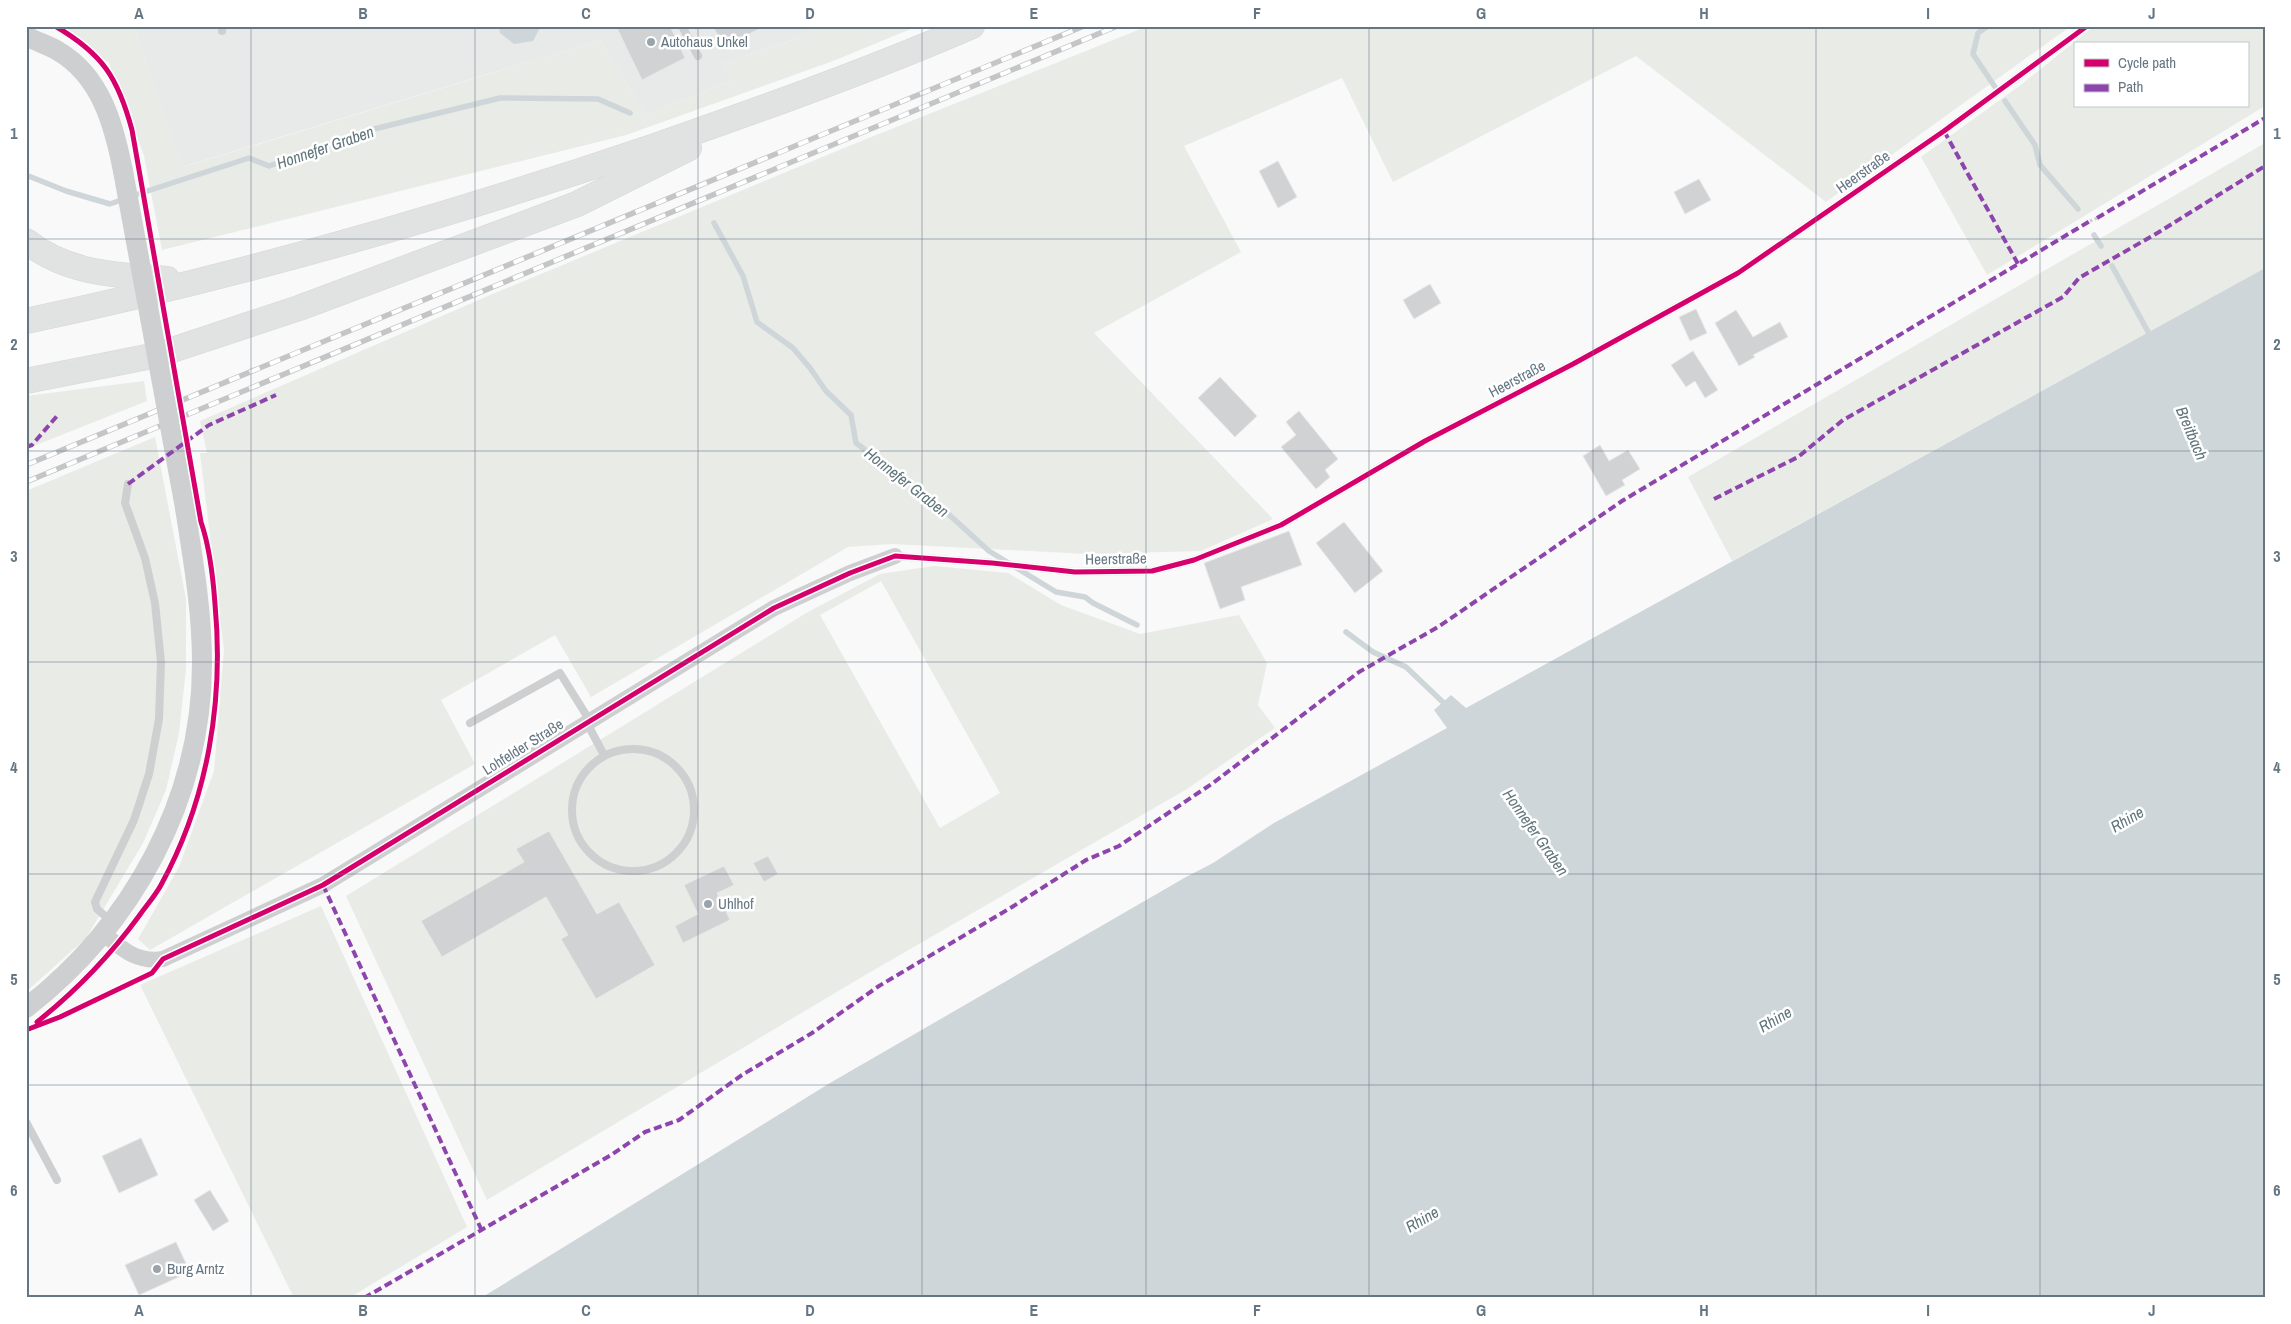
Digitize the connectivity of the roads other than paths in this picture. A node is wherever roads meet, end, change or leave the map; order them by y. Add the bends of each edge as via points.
1 (682, 26) edge
2 (972, 26) edge
3 (2087, 26) edge
4 (29, 39) edge
5 (698, 56) dead end
6 (786, 100) junction
7 (26, 240) edge
8 (199, 281) junction
9 (26, 321) edge
10 (157, 355) junction
11 (26, 381) edge
12 (128, 484) dead end
13 (895, 556) joint
14 (589, 722) junction
15 (470, 723) dead end
16 (604, 755) junction
17 (108, 928) junction
18 (26, 1008) edge
19 (26, 1122) edge
20 (57, 1180) dead end

1 - 5 lane
2 - 6 main road via 899,58
3 - 13 lane, Heerstraße via 1944,131 1738,273 1425,441 1281,525 1194,560 1152,571 1075,572
4 - 10 street, bridge via 58,51 91,80 109,116 123,170
6 - 8 main road via 517,192
6 - 10 main road via 577,204 298,308
7 - 8 main road via 64,262 94,272
8 - 9 main road
10 - 11 main road
10 - 17 street, bridge via 196,580 201,649 200,695 196,728 180,794 147,871
12 - 17 lane via 124,503 144,558 155,603 161,662 160,691 154,749 142,797 126,839 95,902
13 - 14 street, Lohfelder Straße via 774,608
14 - 15 lane via 560,673
14 - 16 lane
14 - 17 street, Lohfelder Straße via 323,885 180,951 156,960 139,958 123,951
16 - 16 lane via 588,768 576,786 572,806 574,827 583,845 598,860 616,869 637,872 657,867 675,856 687,840 694,822 695,802 689,783 678,766 655,752 642,748 623,749
17 - 18 street via 74,967
19 - 20 lane

